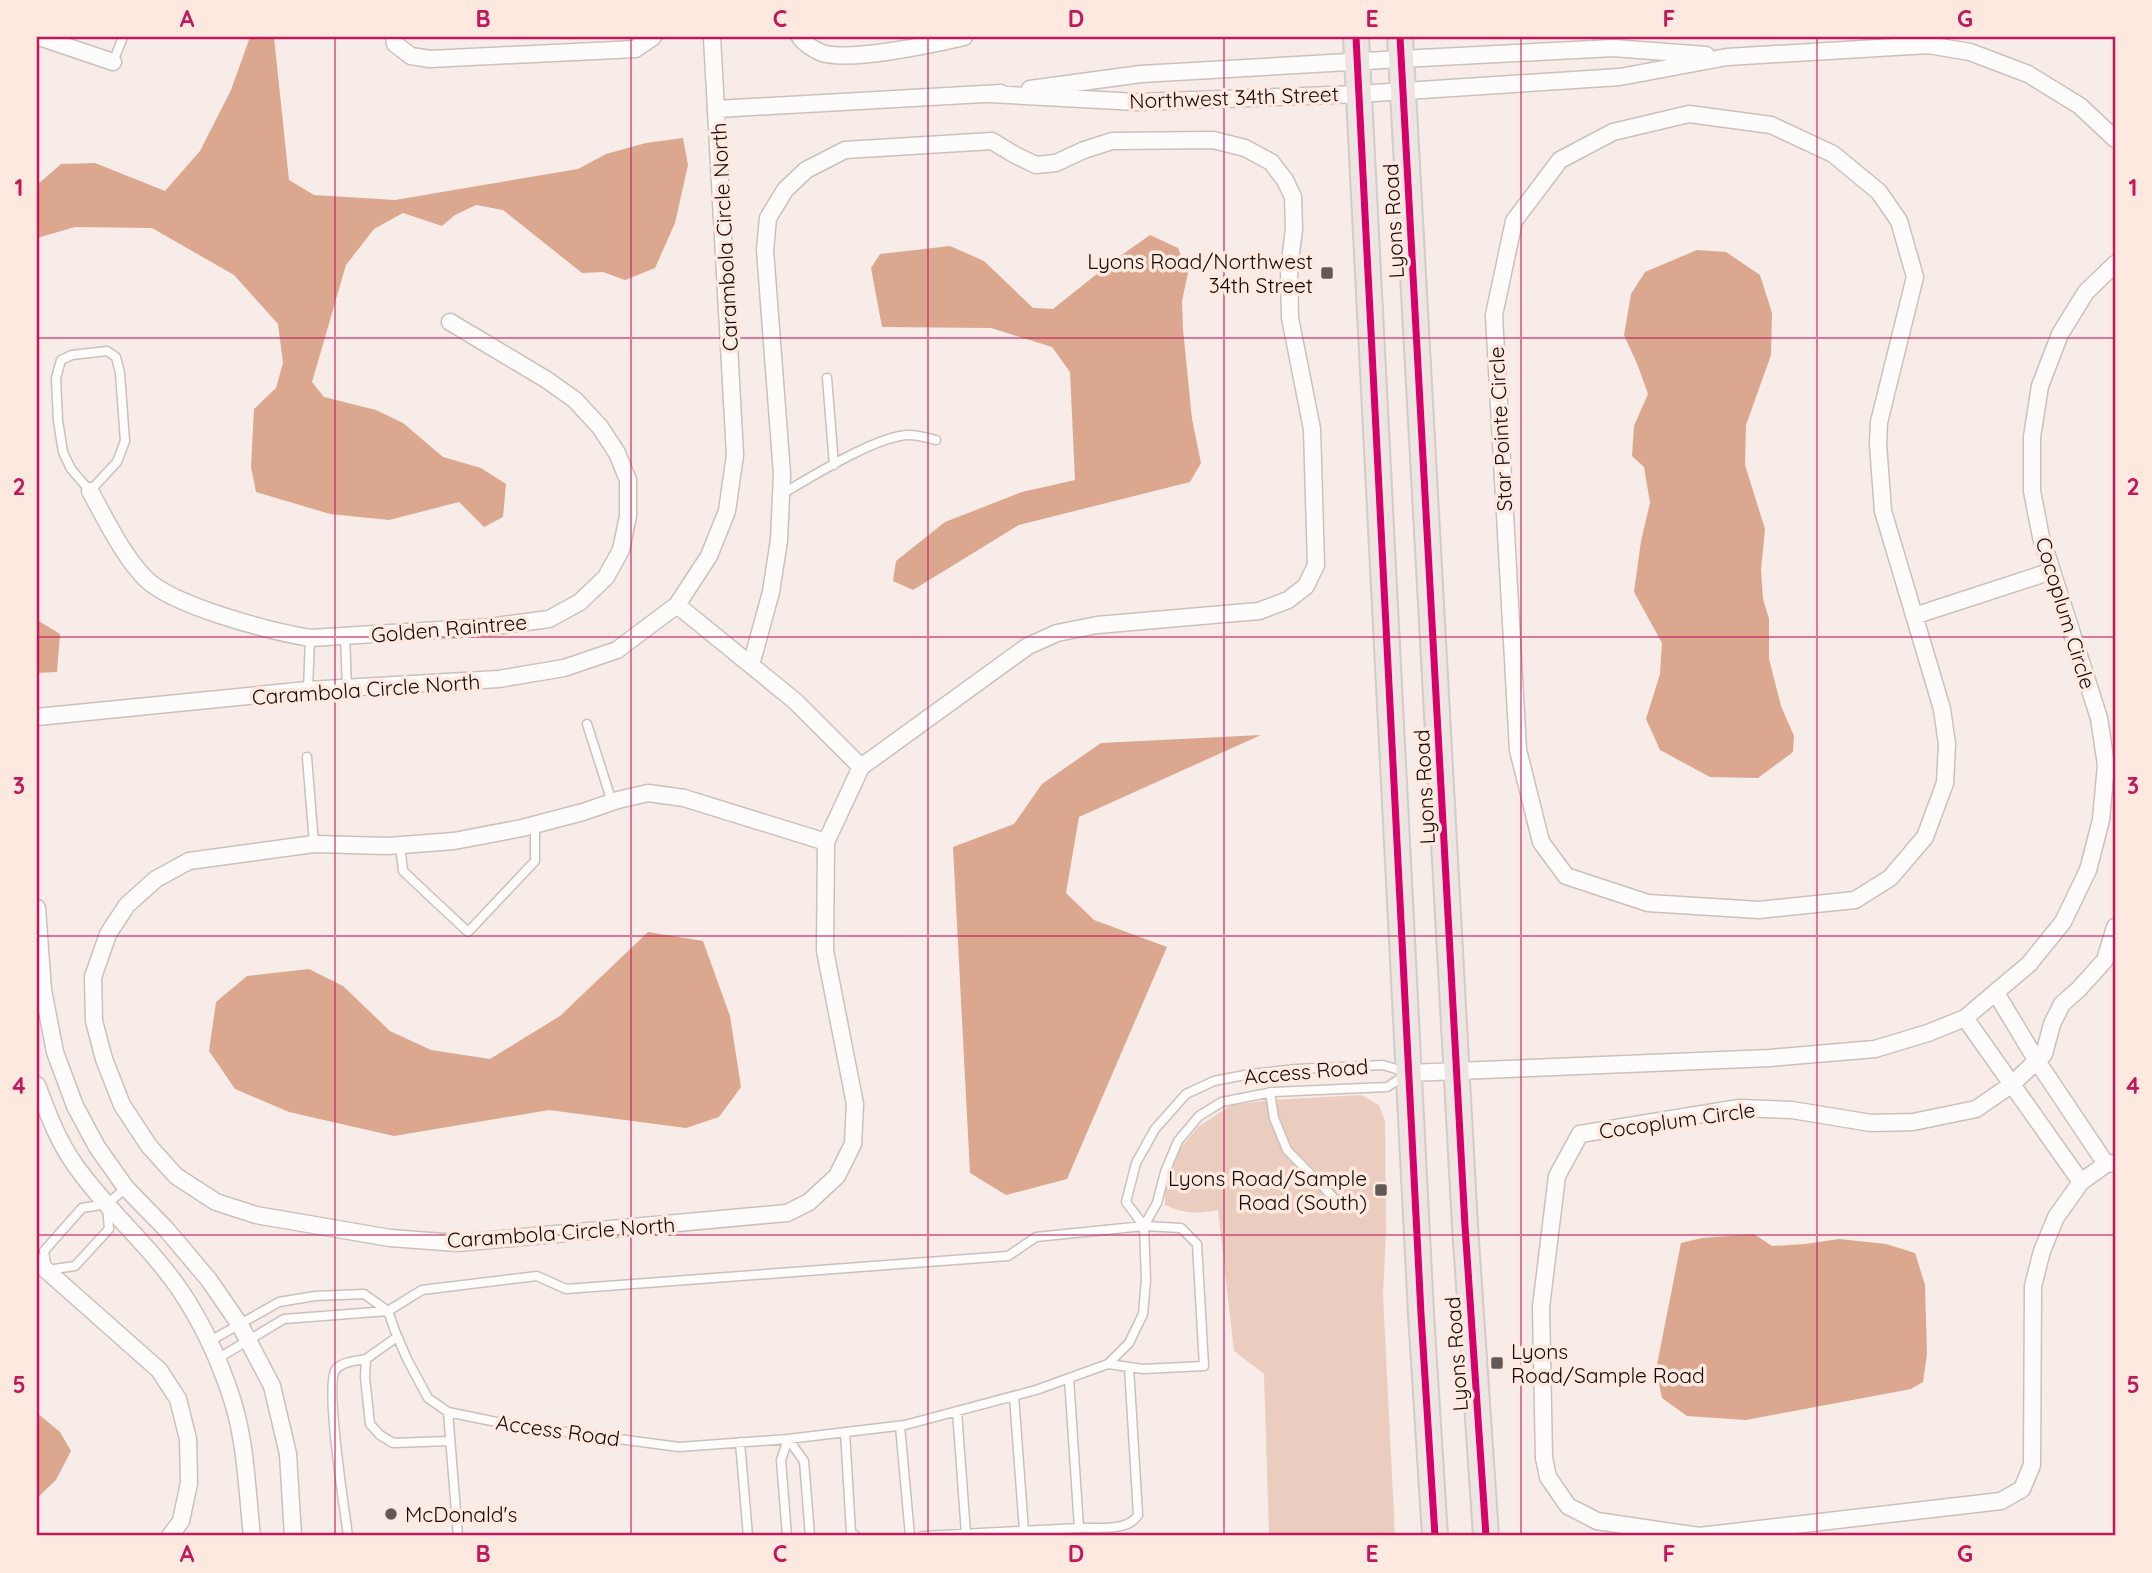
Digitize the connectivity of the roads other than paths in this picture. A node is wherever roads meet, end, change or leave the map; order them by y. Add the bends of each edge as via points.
1 (123, 37) edge
2 (394, 37) edge
3 (653, 37) edge
4 (712, 37) edge
5 (800, 37) edge
6 (964, 37) edge
7 (45, 38) edge
8 (1927, 41) edge
9 (1890, 42) edge
10 (1400, 48) edge
11 (1356, 49) edge
12 (1727, 57) junction
13 (113, 62) joint
14 (1403, 90) junction
15 (990, 94) junction
16 (1359, 94) junction
17 (717, 109) junction
18 (2115, 139) edge
19 (2115, 264) edge
20 (450, 322) dead end
21 (827, 378) dead end
22 (936, 440) dead end
23 (834, 465) junction
24 (90, 491) junction
25 (781, 495) junction
26 (2052, 571) junction
27 (677, 604) junction
28 (1914, 616) junction
29 (345, 636) junction
30 (310, 638) junction
31 (751, 665) junction
32 (347, 688) junction
33 (308, 690) junction
34 (37, 717) edge
35 (587, 724) dead end
36 (307, 757) dead end
37 (861, 767) junction
38 (612, 802) junction
39 (535, 825) junction
40 (826, 842) junction
41 (314, 844) junction
42 (400, 845) junction
43 (37, 908) edge
44 (2115, 927) edge
45 (1996, 993) junction
46 (1965, 1018) junction
47 (2037, 1061) junction
48 (1457, 1071) junction
49 (1409, 1073) junction
50 (37, 1085) edge
51 (2011, 1085) junction
52 (1270, 1092) junction
53 (2111, 1164) edge
54 (2081, 1182) junction
55 (126, 1188) junction
56 (1332, 1196) dead end
57 (107, 1204) junction
58 (1144, 1226) junction
59 (42, 1266) edge
60 (388, 1311) junction
61 (240, 1325) junction
62 (397, 1337) junction
63 (210, 1341) junction
64 (248, 1341) junction
65 (217, 1359) junction
66 (366, 1359) junction
67 (1108, 1364) junction
68 (1129, 1367) junction
69 (1069, 1378) junction
70 (1014, 1396) junction
71 (957, 1411) junction
72 (448, 1412) junction
73 (900, 1426) junction
74 (845, 1432) junction
75 (788, 1439) junction
76 (450, 1441) junction
77 (740, 1441) junction
78 (1079, 1528) junction
79 (1024, 1531) junction
80 (966, 1534) junction
81 (170, 1536) edge
82 (252, 1536) edge
83 (293, 1536) edge
84 (348, 1536) edge
85 (458, 1536) edge
86 (748, 1536) edge
87 (787, 1536) edge
88 (810, 1536) edge
89 (856, 1536) edge
90 (910, 1536) edge
91 (923, 1536) edge
92 (1435, 1536) edge
93 (1486, 1536) edge

1 - 13 lane
2 - 3 street via 394,44 411,56 430,59 635,49
4 - 17 street, Carambola Circle North
5 - 6 street via 822,53 848,55
7 - 13 street
8 - 9 street, Northwest 34th Street
8 - 18 street, Northwest 34th Street via 2028,74 2080,106
9 - 12 street, Northwest 34th Street
10 - 11 street, Northwest 34th Street
10 - 12 street, Northwest 34th Street via 1613,48
10 - 14 main road, Lyons Road
11 - 15 street, Northwest 34th Street
11 - 16 main road, Lyons Road
12 - 14 street, Northwest 34th Street via 1620,77
14 - 16 street, Northwest 34th Street
14 - 48 main road, Lyons Road
15 - 16 street, Northwest 34th Street via 1137,102
15 - 17 street, Northwest 34th Street
16 - 49 main road, Lyons Road
17 - 27 street, Carambola Circle North via 735,455 727,511 709,556
19 - 26 street, Cocoplum Circle via 2086,292 2060,334 2040,386 2032,437 2032,491
20 - 29 street, Golden Raintree via 547,380 575,400 600,427 628,480 628,516 621,550 606,577 580,602 549,619
21 - 23 lane
22 - 23 lane via 908,435 883,440
23 - 25 lane
24 - 24 lane, Golden Raintree via 63,452 55,377 61,360 107,351 116,357 120,373 125,441 117,462
24 - 30 street, Golden Raintree via 145,578 164,592 217,613
25 - 31 street via 771,592
25 - 37 street via 765,250 768,218 785,190 806,170 845,150 992,141 1036,165 1056,163 1112,141 1213,141 1245,148 1271,162 1285,180 1293,197 1290,318 1312,429 1316,565 1306,586 1288,600 1259,611 1097,625 1057,633 1028,646
26 - 28 street
26 - 45 street, Cocoplum Circle via 2099,718 2106,765 2101,820 2088,870 2063,922 2029,964
27 - 31 street
27 - 32 street, Carambola Circle North via 617,650 564,668 499,680
28 - 28 street, Star Pointe Circle via 1883,511 1878,444 1915,277 1899,221 1880,192 1833,154 1770,125 1689,114 1613,132 1560,160 1514,220 1494,315 1518,750 1541,842 1566,876 1648,903 1759,910 1855,900 1890,878 1925,837 1945,783 1947,744 1942,709
29 - 30 street, Golden Raintree
29 - 32 lane
30 - 33 lane
31 - 37 street via 795,701
32 - 33 street, Carambola Circle North
33 - 34 street, Carambola Circle North
35 - 38 lane
36 - 41 lane
37 - 40 street, Carambola Circle North
38 - 39 street, Carambola Circle North
38 - 40 street, Carambola Circle North via 648,793 684,798
39 - 42 street, Carambola Circle North via 454,841
39 - 42 lane via 535,861 468,932 403,871
40 - 41 street, Carambola Circle North via 825,951 855,1104 853,1144 837,1176 809,1202 787,1213 457,1243 390,1238 256,1216 216,1202 176,1176 149,1146 122,1105 104,1059 94,1021 93,977 108,934 127,905 156,879 189,861
41 - 42 street, Carambola Circle North
43 - 55 street via 43,990 55,1052 75,1106
44 - 47 street, Cocoplum Circle via 2105,960 2062,1004 2044,1054
45 - 46 street, Cocoplum Circle
45 - 47 street, Cocoplum Circle
46 - 48 street, Cocoplum Circle via 1875,1049
46 - 51 street
47 - 51 street, Cocoplum Circle
47 - 53 street, Cocoplum Circle
48 - 49 street, Cocoplum Circle
48 - 93 main road, Lyons Road
49 - 52 lane, Access Road via 1387,1087
49 - 58 lane, Access Road via 1383,1065 1297,1069 1214,1081 1186,1094 1155,1129 1136,1163 1126,1202
49 - 92 main road, Lyons Road
50 - 57 street via 73,1162
51 - 54 street
51 - 54 street, Cocoplum Circle via 1976,1109 1913,1122 1871,1123 1792,1110 1739,1108 1580,1134 1557,1175 1541,1307 1544,1458 1548,1476 1568,1506 1597,1521 1699,1536 2001,1501 2022,1489 2032,1465 2033,1286 2056,1217
52 - 56 lane via 1287,1150
52 - 58 lane, Access Road via 1222,1102 1199,1116 1178,1141 1157,1203
53 - 54 street, Cocoplum Circle
55 - 57 lane
55 - 61 street via 209,1280
57 - 59 lane via 82,1208 75,1214 44,1251
57 - 59 lane via 109,1229 75,1266
57 - 63 street via 182,1293
58 - 60 lane via 1036,1237 1008,1256 566,1289 537,1276 422,1290
58 - 67 lane, Access Road via 1143,1314 1129,1343
58 - 68 lane via 1181,1228 1197,1244 1203,1366
59 - 81 street via 159,1370 178,1399 188,1439 189,1483 181,1521
60 - 61 lane via 364,1294 315,1296 279,1302
60 - 62 lane
60 - 64 lane via 284,1319
61 - 63 lane
61 - 64 street
62 - 66 lane
62 - 72 lane via 428,1398
63 - 65 street
64 - 65 lane
64 - 83 street via 272,1386 288,1454
65 - 82 street via 233,1401
66 - 76 lane via 370,1424 380,1435 393,1443
66 - 84 lane via 347,1362 335,1370 332,1383
67 - 68 lane
67 - 69 lane, Access Road
68 - 78 lane via 1138,1515 1126,1525
69 - 70 lane, Access Road
69 - 78 lane
70 - 71 lane, Access Road
70 - 79 lane
71 - 73 lane, Access Road
71 - 80 lane
72 - 76 lane
72 - 77 lane, Access Road via 680,1447
73 - 74 lane, Access Road
73 - 90 lane
74 - 75 lane, Access Road
74 - 89 lane via 851,1532
75 - 77 lane, Access Road
75 - 87 lane via 782,1460
75 - 88 lane via 804,1461
76 - 85 lane
77 - 86 lane
78 - 79 lane
79 - 80 lane
80 - 91 lane

